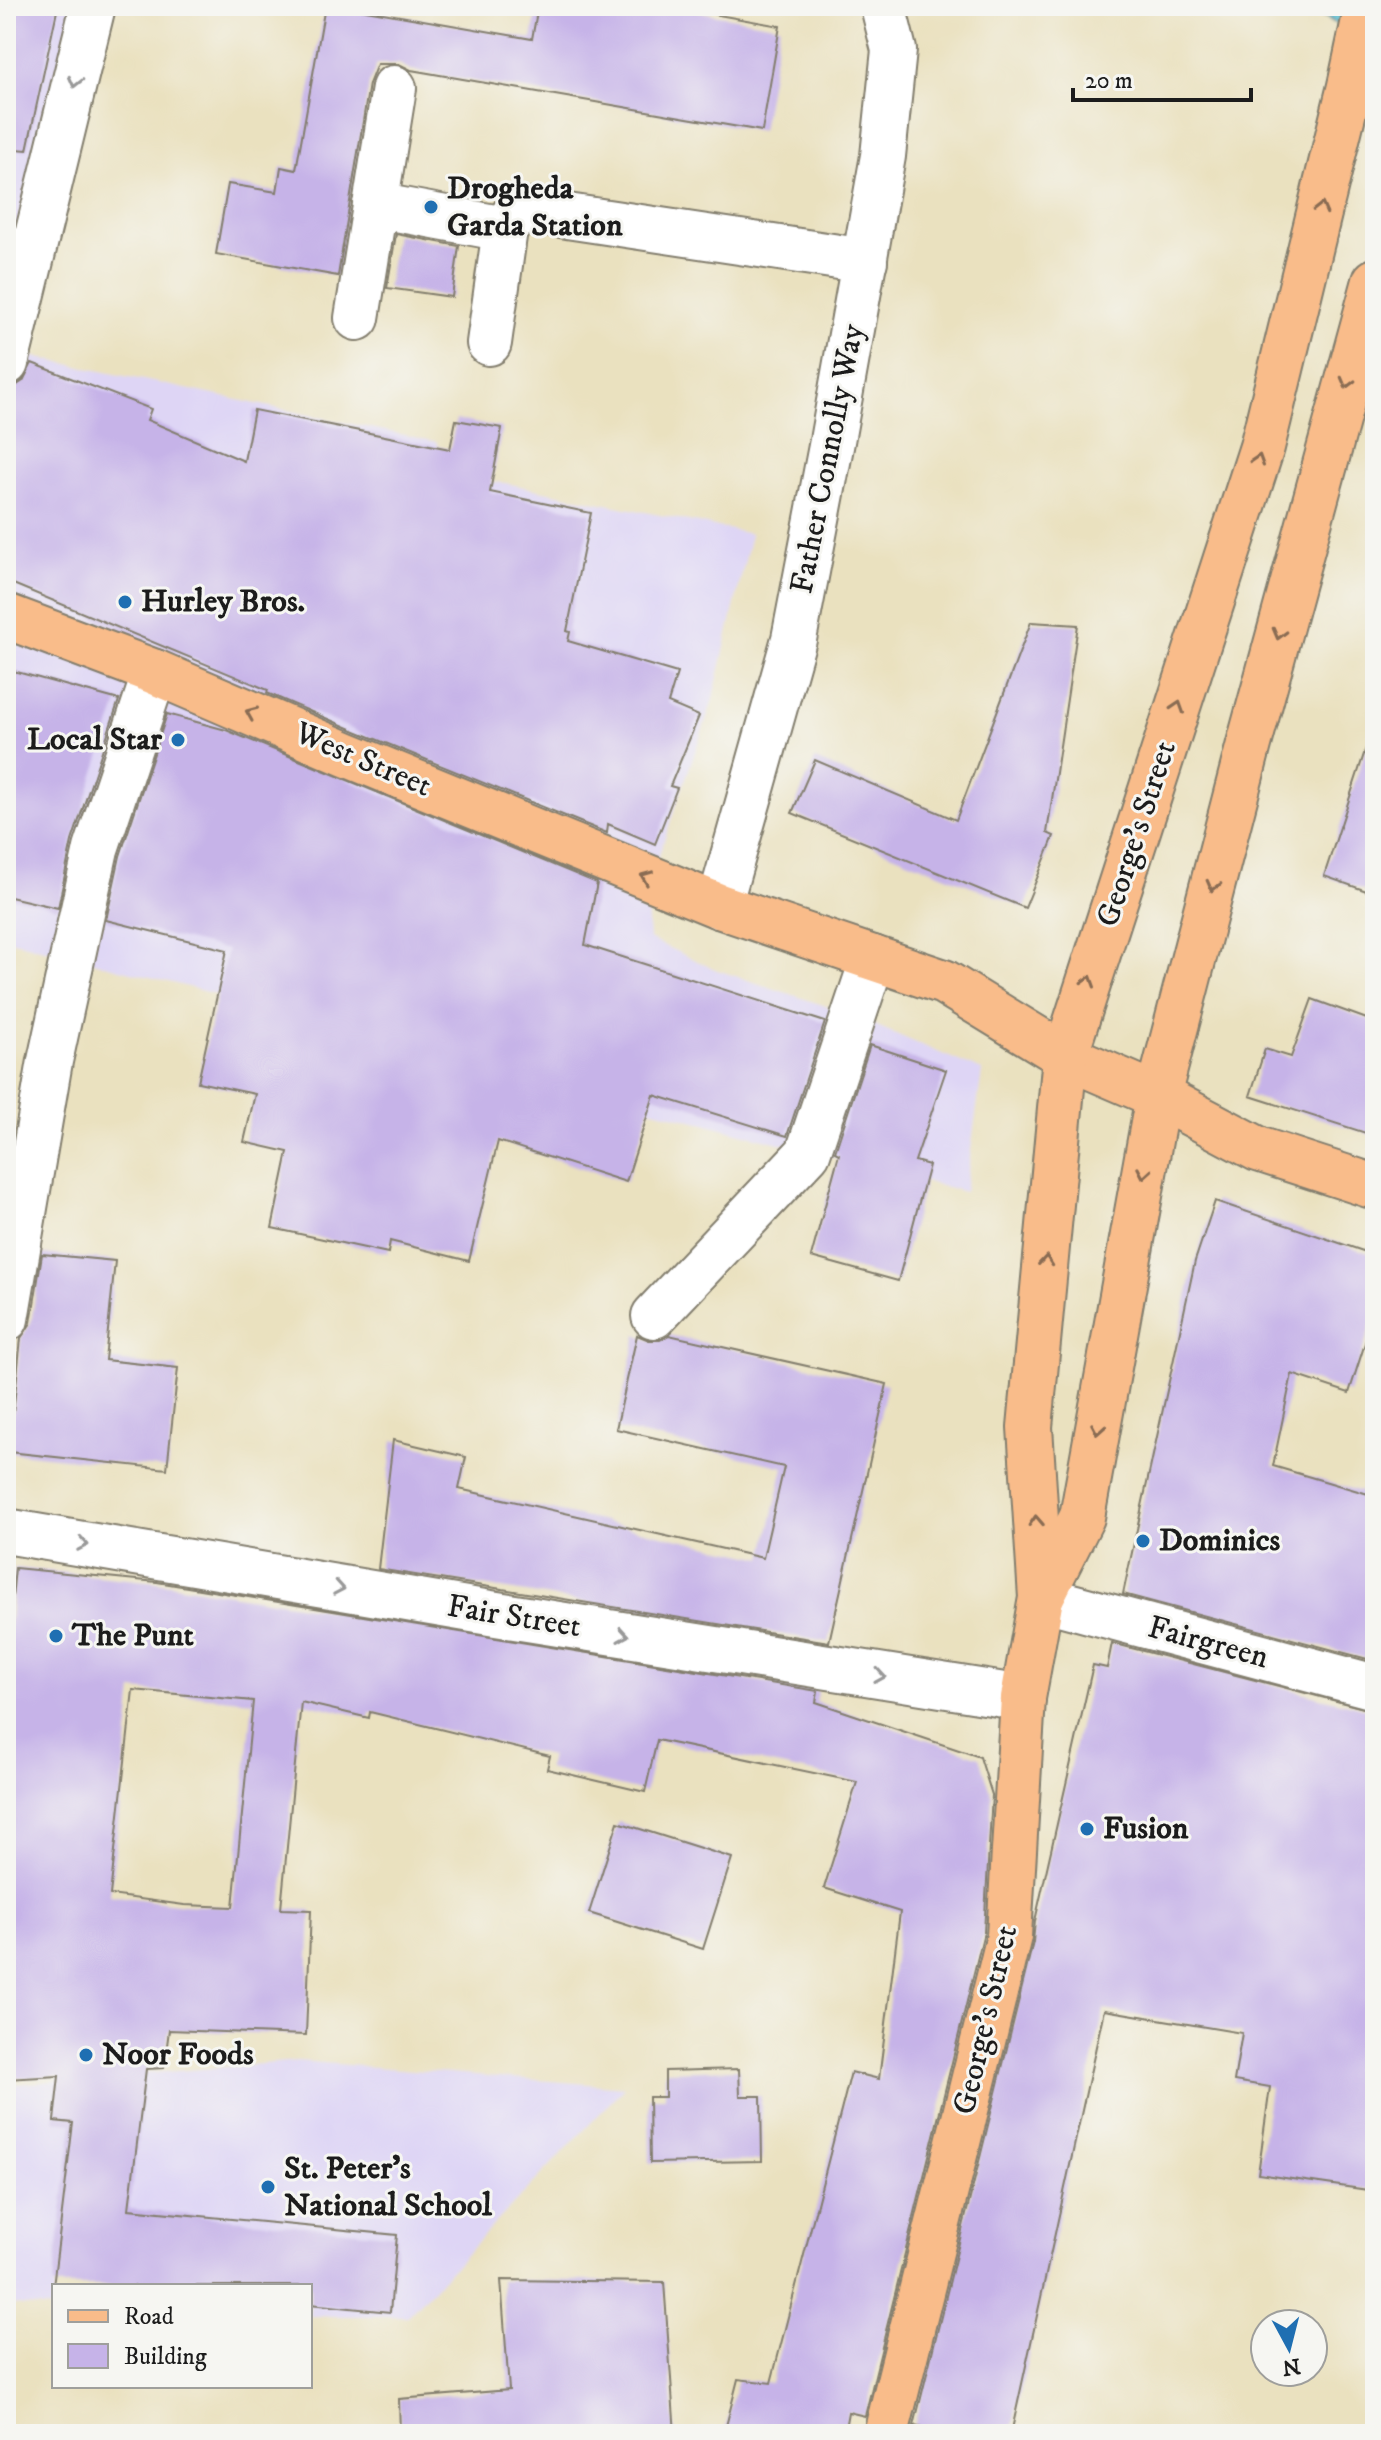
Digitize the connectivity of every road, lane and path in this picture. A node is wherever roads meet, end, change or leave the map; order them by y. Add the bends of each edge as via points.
1 (93, 6) edge
2 (883, 6) edge
3 (1367, 6) edge
4 (394, 88) dead end
5 (375, 205) junction
6 (505, 229) junction
7 (865, 261) junction
8 (1375, 281) edge
9 (357, 318) dead end
10 (489, 343) dead end
11 (6, 363) edge
12 (6, 616) edge
13 (155, 672) junction
14 (719, 906) junction
15 (873, 958) junction
16 (1065, 1056) junction
17 (1158, 1096) junction
18 (1375, 1187) edge
19 (654, 1316) dead end
20 (6, 1319) edge
21 (6, 1531) edge
22 (1041, 1598) junction
23 (1375, 1687) edge
24 (1023, 1698) junction
25 (886, 2434) edge

1 -> 11 street
2 - 7 street, Father Connolly Way via 894,50
16 -> 3 main road, George's Street via 1262,447
4 - 5 street
5 - 6 street
5 - 9 street
6 - 7 street via 512,217 534,211
6 - 10 street
7 - 14 street, Father Connolly Way via 794,639
8 -> 17 main road, George's Street
12 - 13 main road, West Street
14 -> 13 main road, West Street
13 - 20 street via 96,849 50,1061
14 - 15 main road, West Street
15 - 16 main road, West Street via 944,982
15 - 19 street via 808,1153
16 - 17 main road, West Street
22 -> 16 main road, George's Street via 1030,1427
17 - 18 main road, West Street via 1263,1151
17 -> 22 main road, George's Street via 1082,1517
21 -> 24 street, Fair Street
22 - 23 street, Fairgreen
22 - 24 main road, George's Street
24 - 25 main road, George's Street via 1009,1936

